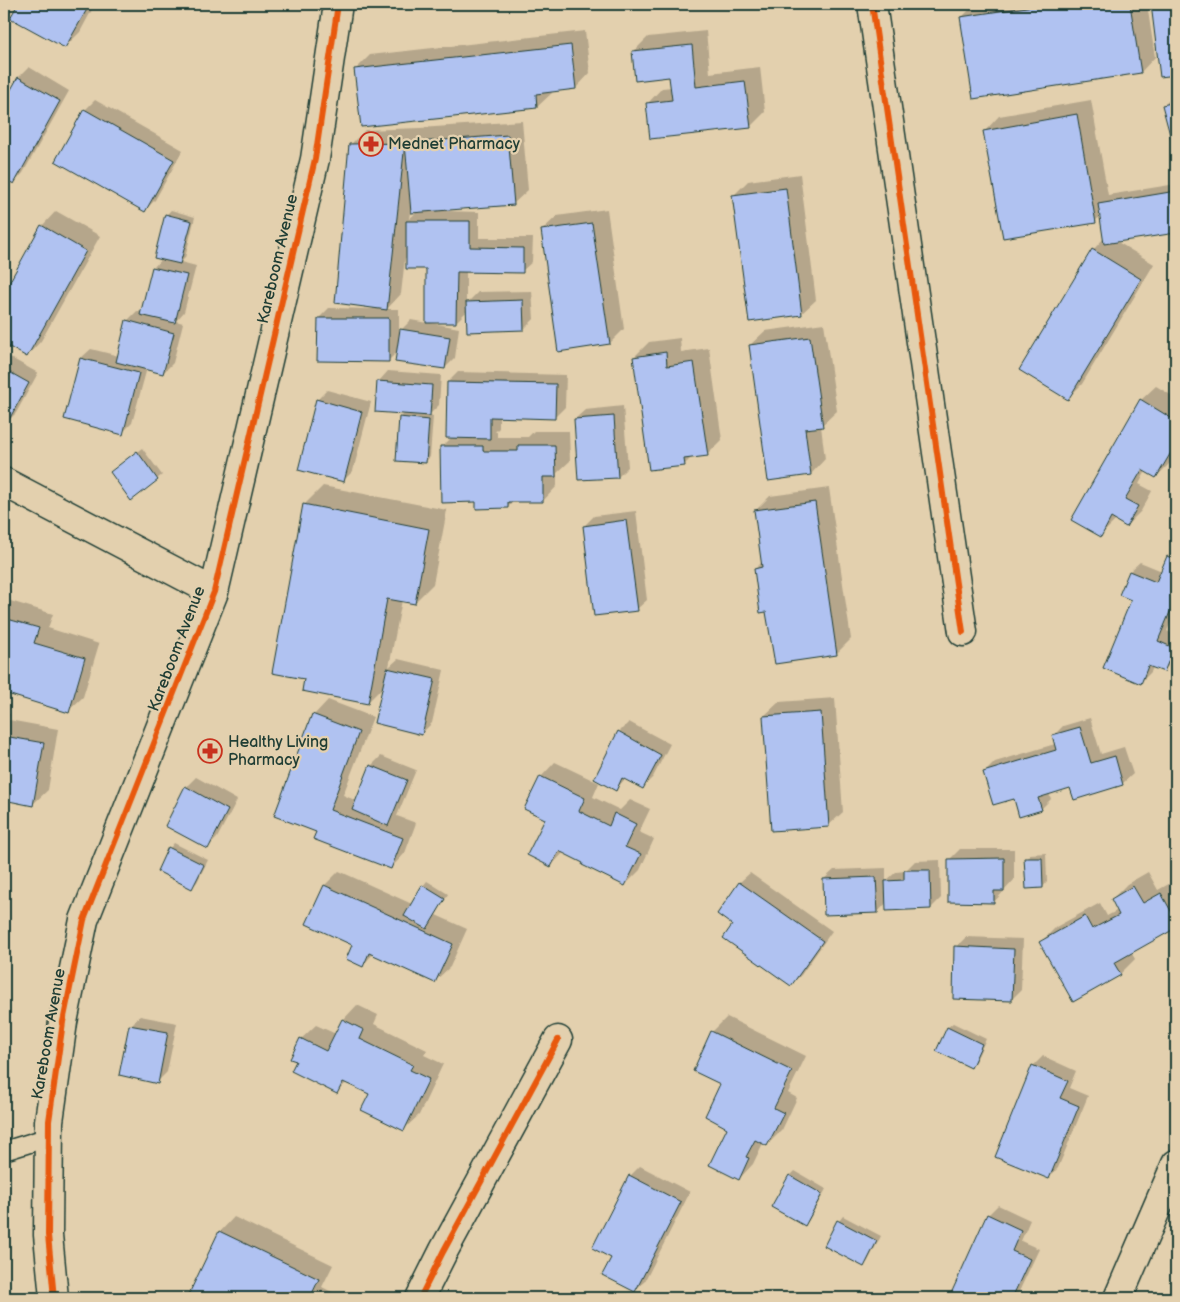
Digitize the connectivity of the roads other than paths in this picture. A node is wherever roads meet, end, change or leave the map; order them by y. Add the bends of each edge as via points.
1 (338, 4) edge
2 (872, 4) edge
3 (4, 482) edge
4 (214, 592) junction
5 (963, 632) dead end
6 (558, 1040) dead end
7 (49, 1137) junction
8 (4, 1151) edge
9 (1176, 1164) edge
10 (54, 1298) edge
11 (420, 1298) edge
12 (1118, 1298) edge

1 - 4 street, Kareboom Avenue via 315,159
2 - 5 street
3 - 4 street
4 - 7 street, Kareboom Avenue via 84,920 63,1022
6 - 11 street
7 - 8 lane
7 - 10 street, Kareboom Avenue via 48,1235
9 - 12 street

